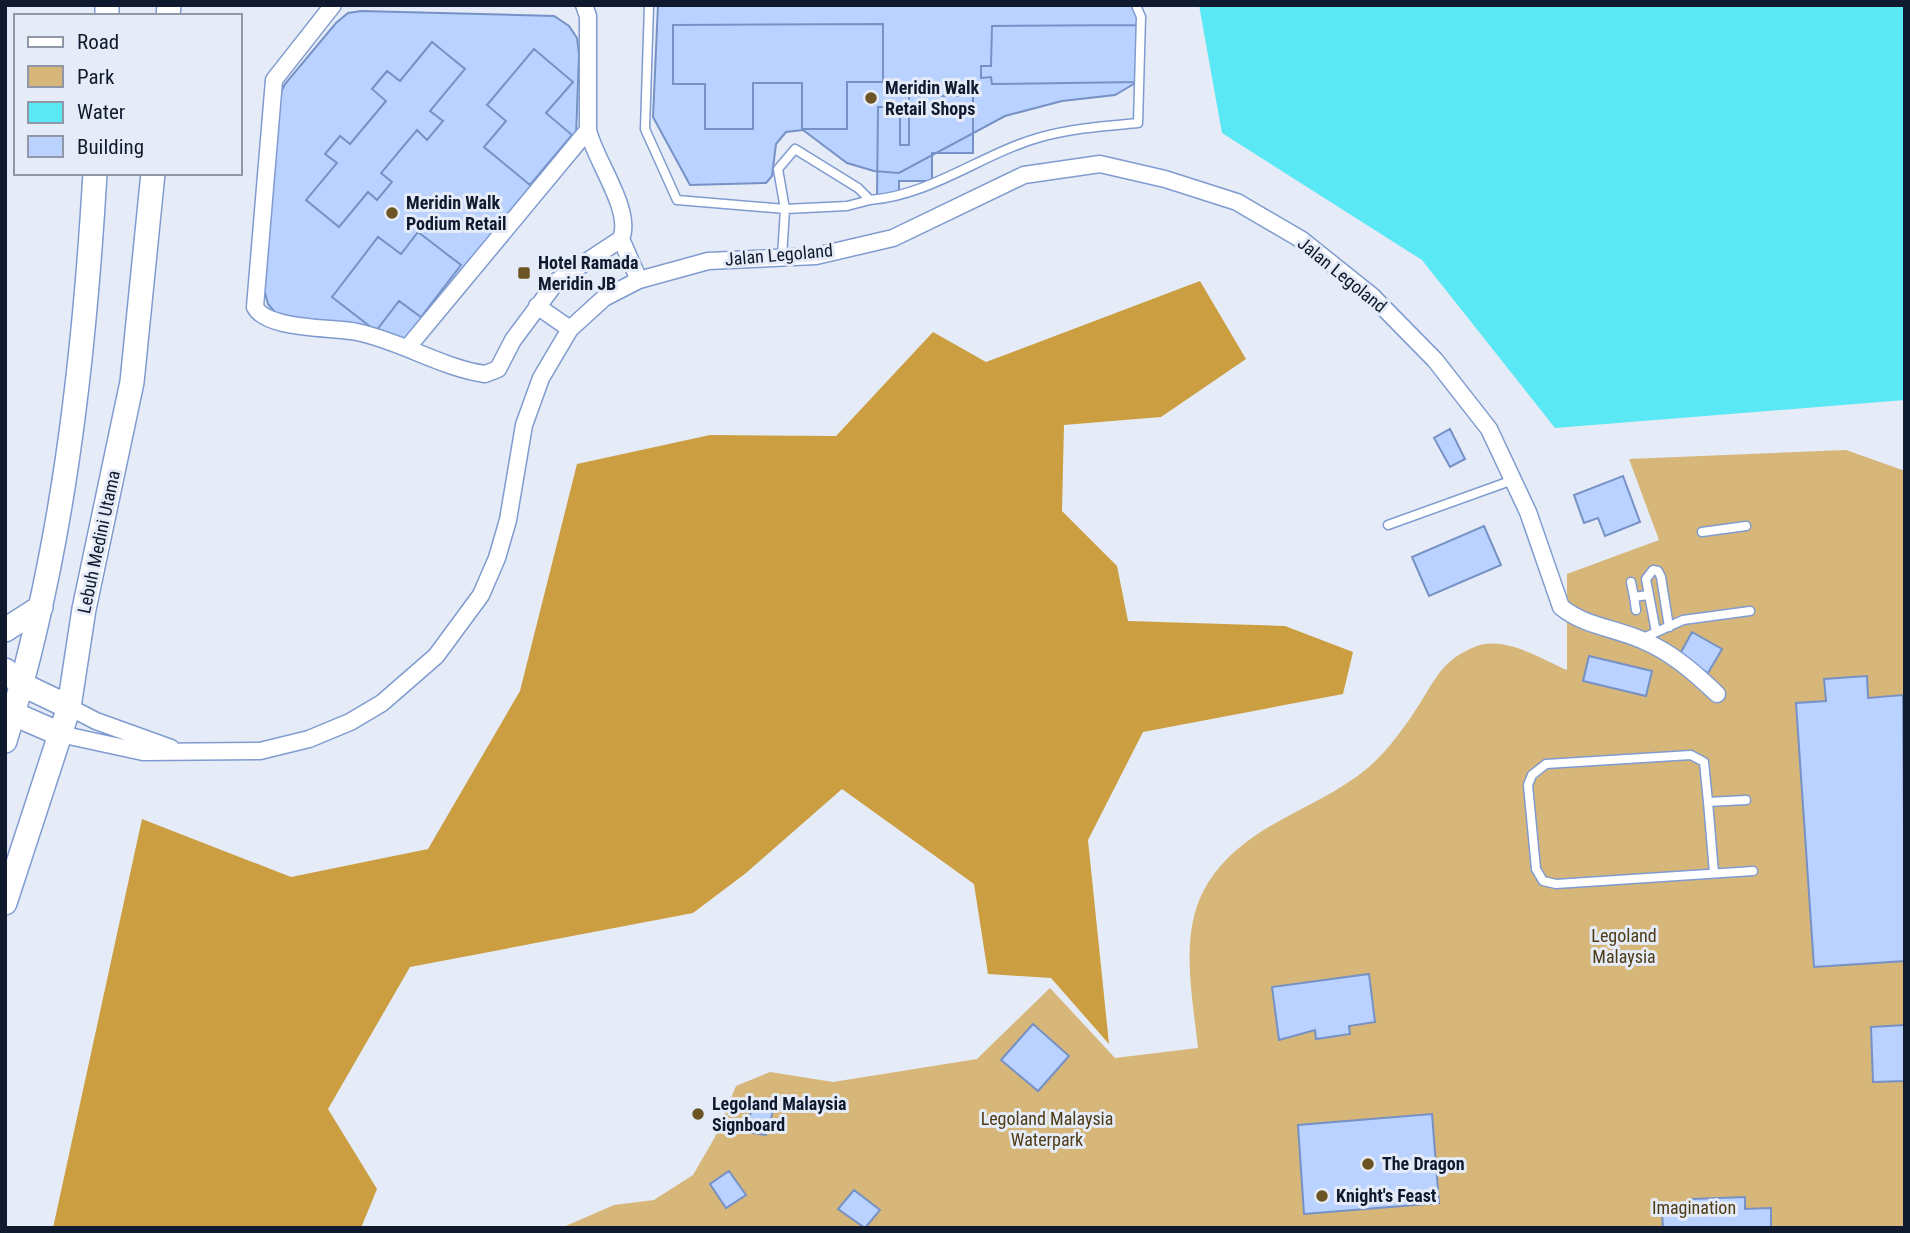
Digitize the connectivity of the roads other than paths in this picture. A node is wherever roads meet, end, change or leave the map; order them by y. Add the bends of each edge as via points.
1 (333, 5) edge
2 (584, 5) edge
3 (649, 5) edge
4 (1136, 5) edge
5 (588, 130) junction
6 (95, 175) edge
7 (153, 175) edge
8 (870, 200) junction
9 (785, 209) junction
10 (621, 239) junction
11 (782, 257) junction
12 (639, 280) junction
13 (537, 306) junction
14 (570, 329) junction
15 (408, 348) junction
16 (1513, 480) junction
17 (1388, 525) dead end
18 (1746, 526) dead end
19 (1702, 532) dead end
20 (1631, 582) dead end
21 (1648, 595) junction
22 (1634, 597) junction
23 (40, 607) junction
24 (1636, 610) dead end
25 (1750, 611) dead end
26 (1669, 627) junction
27 (5, 630) edge
28 (1648, 636) junction
29 (13, 677) edge
30 (1717, 694) dead end
31 (69, 707) junction
32 (9, 710) edge
33 (60, 734) junction
34 (5, 741) edge
35 (180, 751) junction
36 (1746, 800) dead end
37 (1708, 802) junction
38 (1753, 871) dead end
39 (1714, 873) junction
40 (5, 903) edge

1 - 15 street via 274,80 255,307 272,321 358,332
2 - 5 street via 588,16
3 - 9 lane via 645,129 671,192 683,202
4 - 8 lane via 1141,17 1138,123 1040,137 903,196
5 - 10 street via 622,212
5 - 15 street
6 - 23 main road via 88,292
7 - 31 main road, Lebuh Medini Utama via 132,382 84,609
8 - 9 lane via 847,206
8 - 9 lane via 794,149 778,169
9 - 11 lane
10 - 12 street
10 - 13 street via 557,281
11 - 12 street, Jalan Legoland via 708,261
11 - 16 street, Jalan Legoland via 816,256 894,238 1024,174 1100,164 1165,179 1237,202 1302,240 1372,296 1435,360 1489,429
12 - 14 street, Jalan Legoland via 604,298
13 - 14 street
13 - 15 street via 492,373 479,373
14 - 35 street, Jalan Legoland via 541,378 524,425 497,558 481,595 436,656 382,704 309,739 260,751
16 - 17 lane
16 - 28 street, Jalan Legoland via 1561,607 1574,618
18 - 19 lane
20 - 22 lane
21 - 22 lane
21 - 26 lane via 1649,574 1658,571
21 - 28 lane
22 - 24 lane
23 - 27 main road
23 - 29 main road
25 - 26 lane via 1684,620
26 - 28 lane
28 - 30 street
29 - 31 main road
29 - 32 main road
31 - 33 main road, Lebuh Medini Utama
31 - 35 street, Jalan Legoland
32 - 33 main road
32 - 34 main road
33 - 35 street, Jalan Legoland via 143,752
33 - 40 main road, Lebuh Medini Utama
36 - 37 lane
37 - 39 lane
37 - 39 lane via 1704,762 1691,755 1546,764 1528,785 1535,869 1543,881 1556,884
38 - 39 lane

